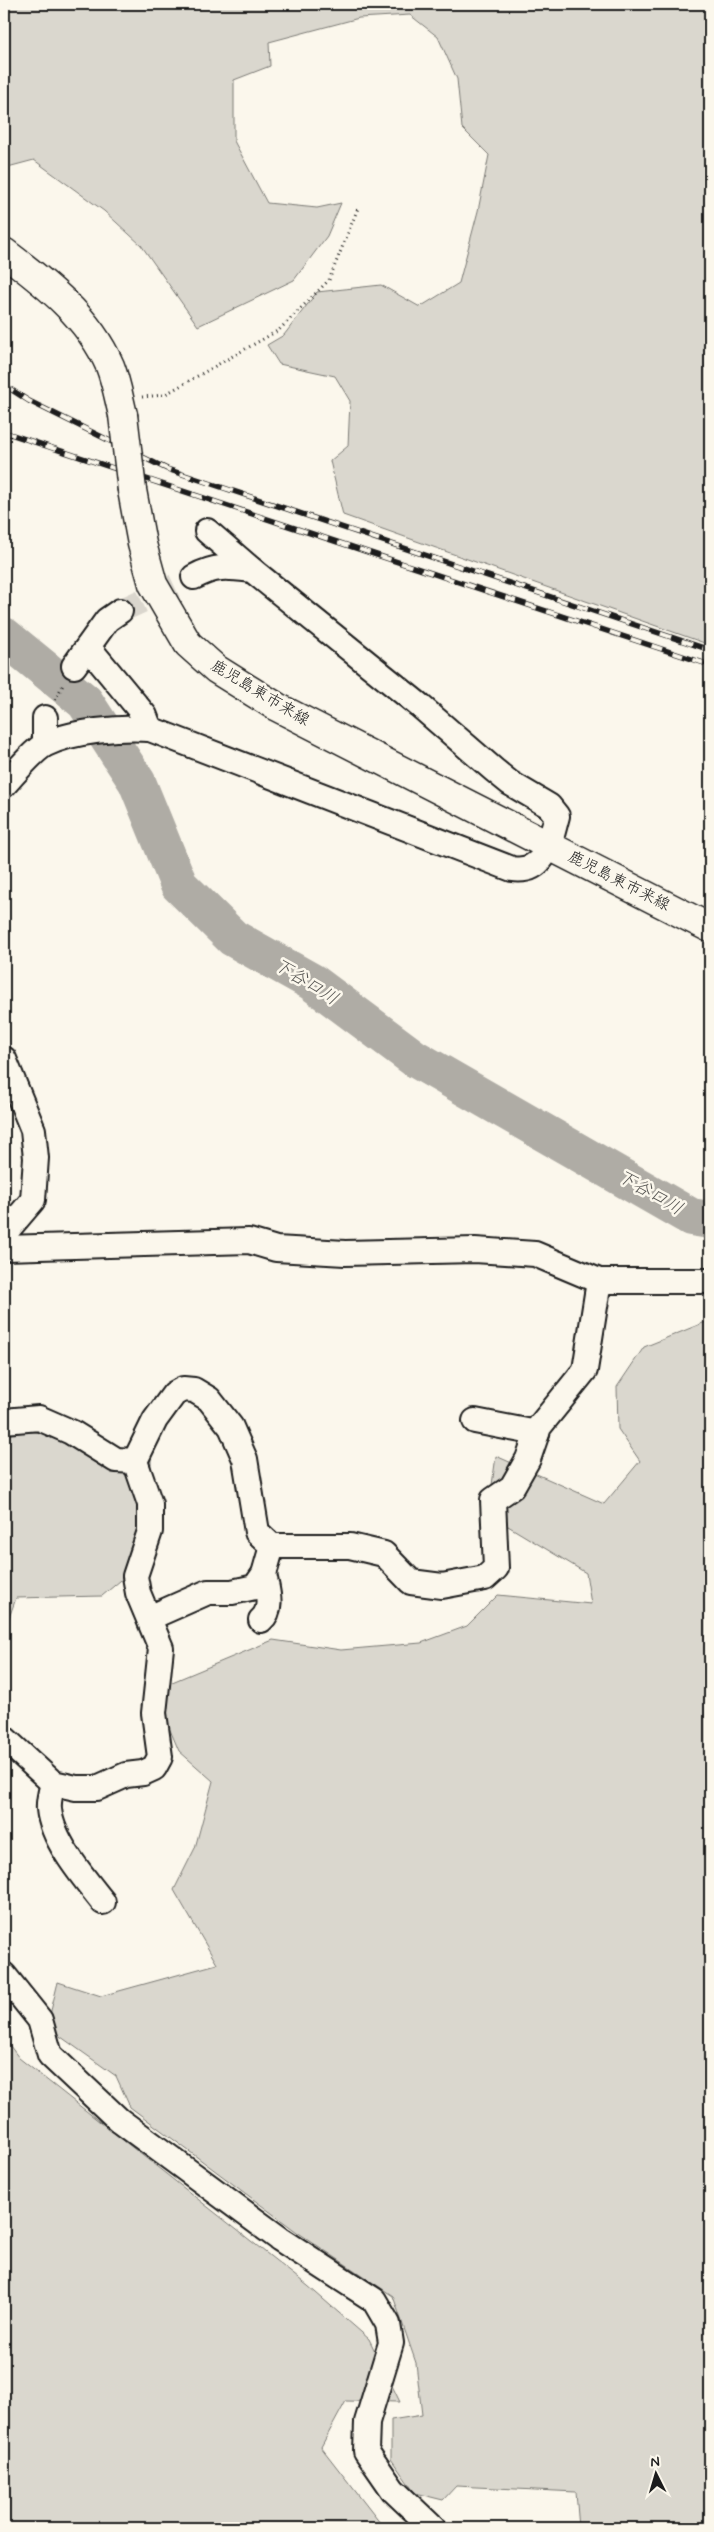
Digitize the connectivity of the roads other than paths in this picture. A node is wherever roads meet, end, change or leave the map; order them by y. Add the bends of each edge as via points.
1 (4, 252) edge
2 (207, 531) dead end
3 (252, 570) junction
4 (194, 577) tunnel mouth
5 (120, 611) tunnel mouth
6 (88, 648) junction
7 (74, 666) road end
8 (45, 718) road end
9 (150, 729) junction
10 (56, 741) junction
11 (4, 785) edge
12 (549, 846) junction
13 (710, 928) edge
14 (4, 1059) edge
15 (4, 1234) edge
16 (4, 1248) edge
17 (599, 1281) junction
18 (710, 1281) edge
19 (4, 1421) edge
20 (475, 1421) dead end
21 (537, 1433) junction
22 (135, 1460) junction
23 (272, 1546) junction
24 (264, 1574) junction
25 (148, 1618) junction
26 (261, 1620) dead end
27 (4, 1738) edge
28 (53, 1783) junction
29 (102, 1902) dead end
30 (4, 1975) edge
31 (433, 2528) edge

1 - 12 main road, 鹿児島東市来線, bridge via 65,302 88,330 110,366 121,407 142,544 153,584 188,644 216,669 277,707
2 - 3 street
3 - 4 street via 210,568
3 - 12 street via 419,704 510,783 550,806 557,816
5 - 6 street via 107,620
6 - 7 street
6 - 9 street via 145,716
8 - 10 street
9 - 10 street via 126,727
9 - 12 street via 512,869 524,871 534,867
10 - 11 street
12 - 13 main road, 鹿児島東市来線
14 - 15 street via 33,1130 36,1158 33,1200
16 - 17 street via 249,1241 276,1249 345,1254 475,1250 535,1254
17 - 18 street
17 - 21 street via 585,1370
19 - 22 street via 39,1418 71,1432 116,1460
20 - 21 street
21 - 23 street via 528,1459 512,1487 493,1500 496,1568 485,1578 442,1586 411,1582 384,1554 350,1546
22 - 23 street via 155,1420 174,1394 183,1389 194,1390 209,1399 231,1427 245,1459 257,1532
22 - 25 street via 150,1504 150,1531 135,1576
23 - 24 street
24 - 25 street via 255,1587 232,1592 208,1592
24 - 26 street via 269,1607
25 - 28 street via 161,1648 154,1713 160,1757 154,1768 126,1775 97,1788
27 - 28 street
28 - 29 street via 48,1809 56,1834
30 - 31 street via 40,2020 50,2055 119,2120 280,2239 374,2300 388,2324 391,2343 367,2422 366,2451 393,2490

